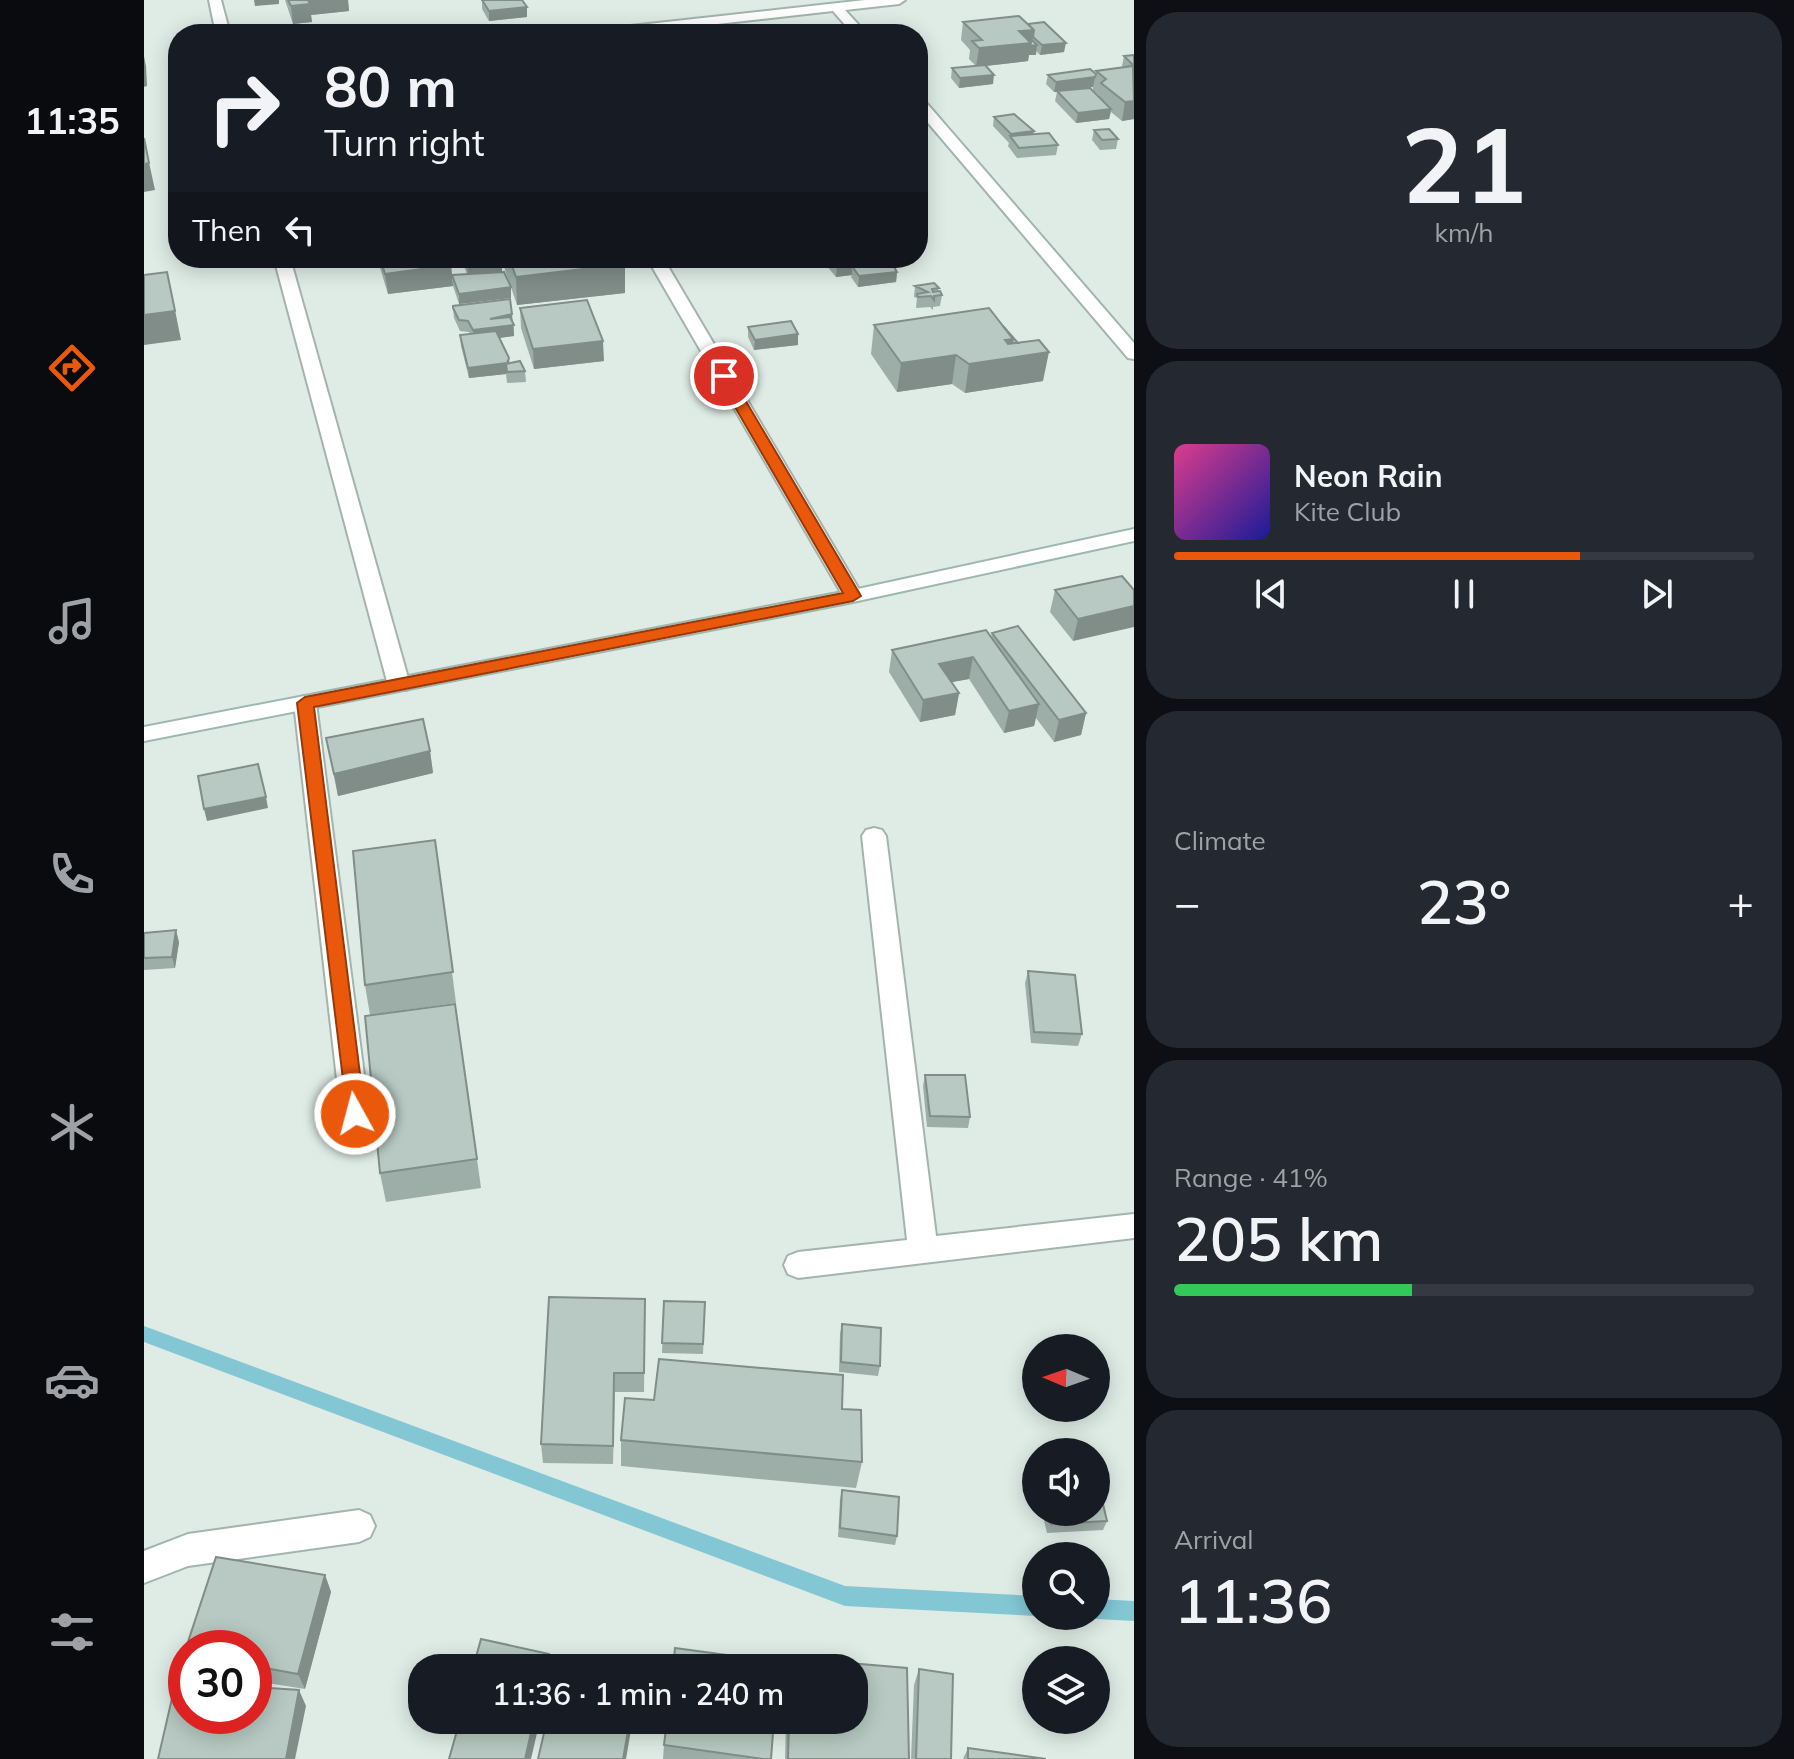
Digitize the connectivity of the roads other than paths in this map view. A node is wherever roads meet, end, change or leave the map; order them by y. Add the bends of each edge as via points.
1 (215, 0) edge
2 (899, 0) edge
3 (836, 7) junction
4 (221, 24) edge
5 (684, 24) edge
6 (851, 24) edge
7 (928, 114) edge
8 (285, 268) edge
9 (661, 268) edge
10 (1134, 354) edge
11 (1134, 535) edge
12 (853, 596) junction
13 (399, 685) junction
14 (305, 703) junction
15 (144, 734) edge
16 (874, 836) dead end
17 (355, 1114) dead end
18 (1134, 1226) edge
19 (923, 1250) junction
20 (798, 1265) dead end
21 (359, 1526) dead end
22 (144, 1567) edge

1 - 4 street
2 - 3 street
3 - 5 street
3 - 6 street
7 - 10 street
8 - 13 street
9 - 12 street
11 - 12 street
12 - 13 street
13 - 14 street
14 - 15 street
14 - 17 street
16 - 19 street
18 - 19 street
19 - 20 street
21 - 22 street via 188,1550

